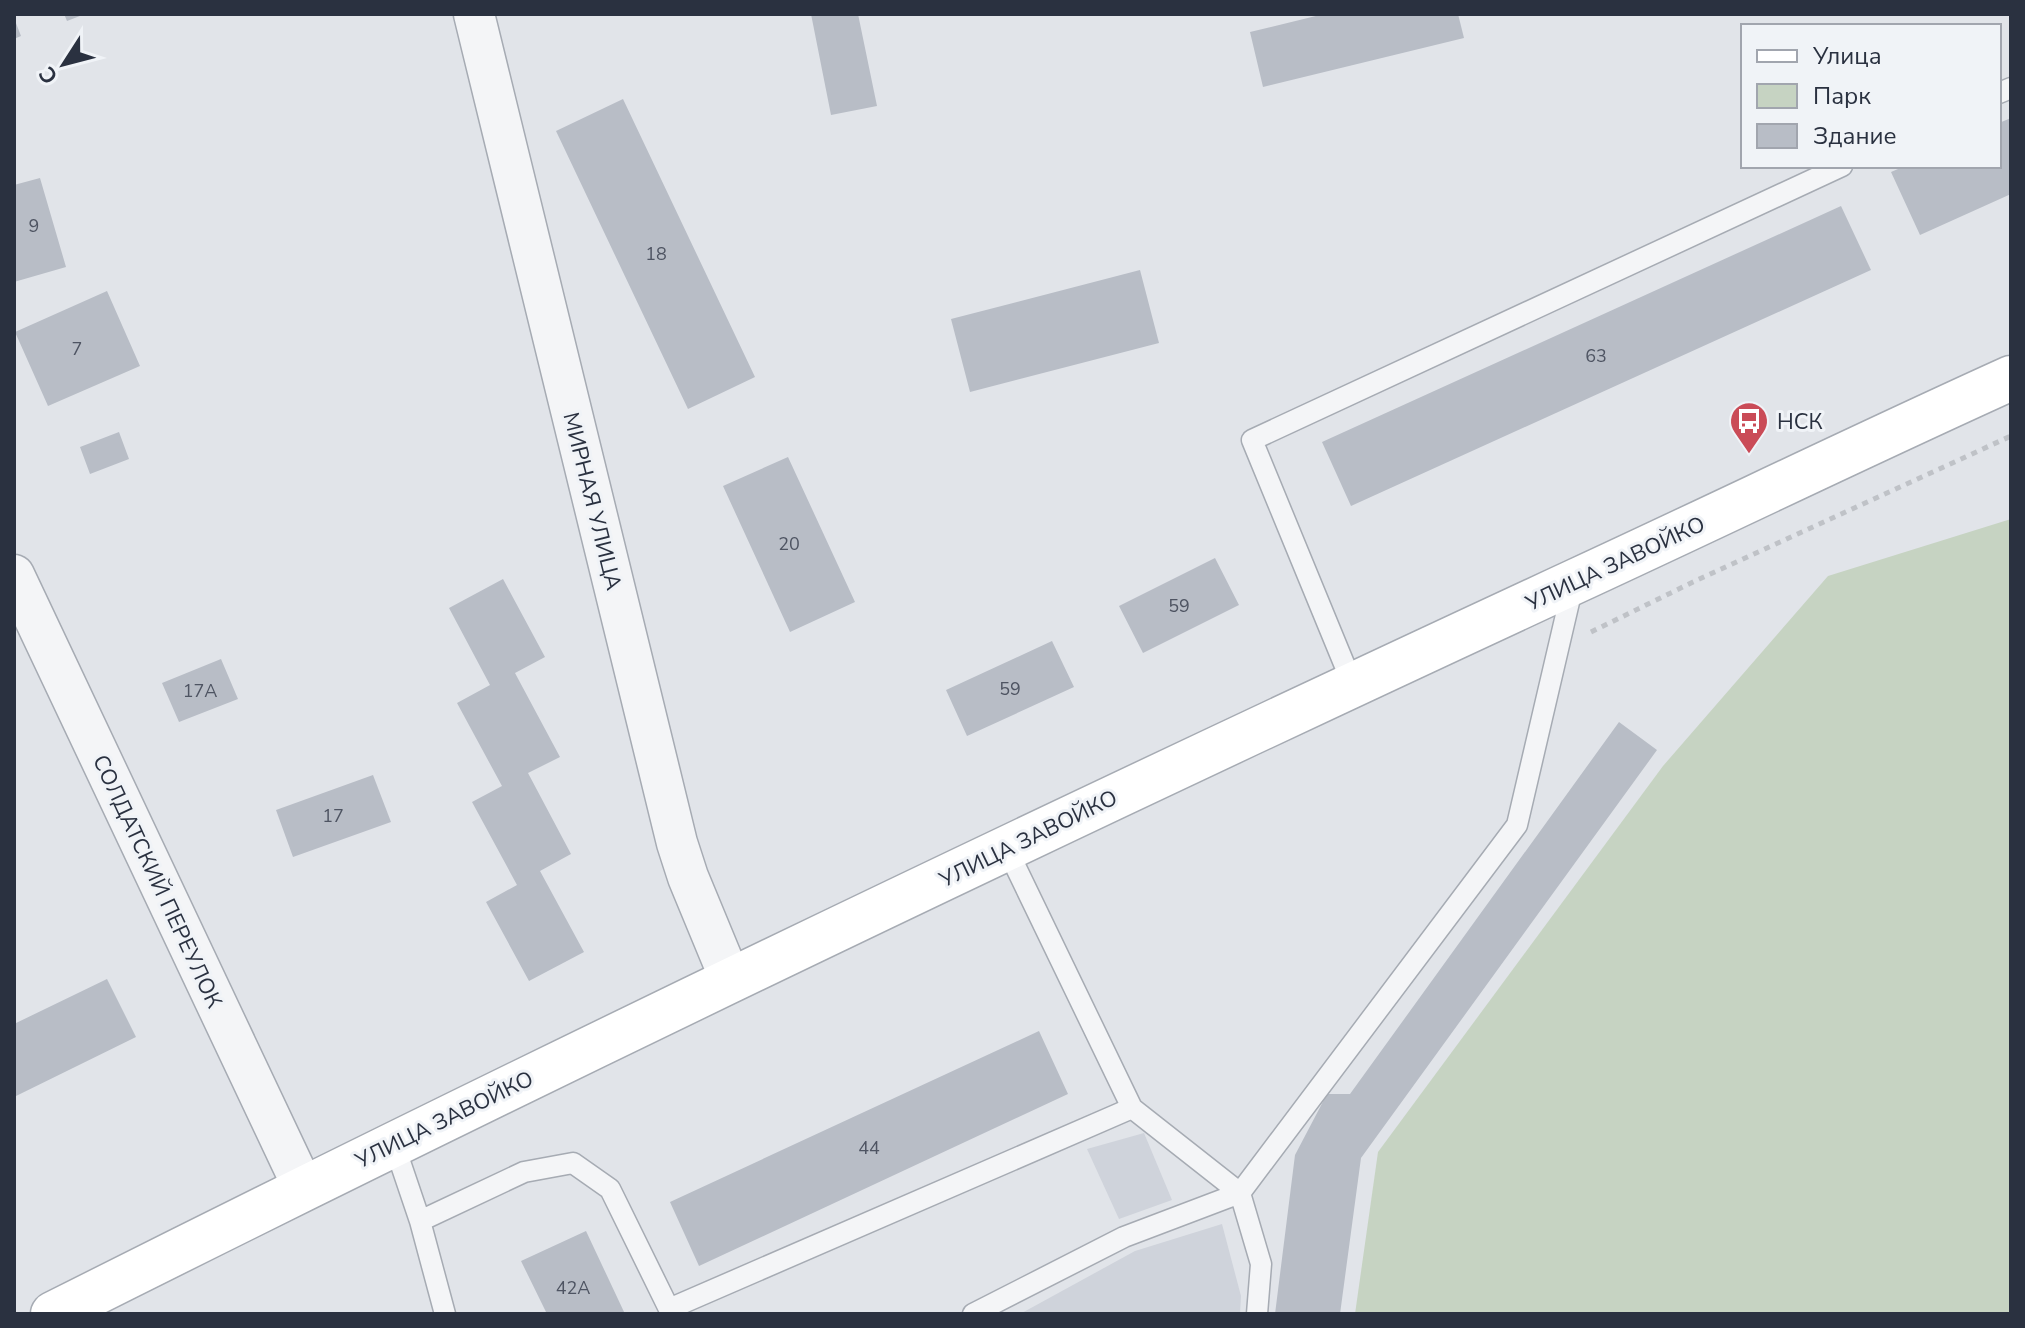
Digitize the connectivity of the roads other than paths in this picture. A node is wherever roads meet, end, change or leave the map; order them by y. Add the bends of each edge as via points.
1 (474, 14) edge
2 (1838, 168) edge
3 (2011, 378) edge
4 (14, 575) edge
5 (1574, 582) junction
6 (1352, 683) junction
7 (1006, 847) junction
8 (731, 981) junction
9 (1132, 1108) junction
10 (394, 1144) junction
11 (303, 1187) junction
12 (1240, 1193) junction
13 (420, 1221) junction
14 (700, 1306) edge
15 (53, 1314) edge
16 (445, 1314) edge
17 (973, 1314) edge
18 (1257, 1314) edge

1 - 8 street, МИРНАЯ УЛИЦА via 677,843
2 - 6 lane via 1252,440
3 - 5 main road, УЛИЦА ЗАВОЙКО
4 - 11 street, СОЛДАТСКИЙ ПЕРЕУЛОК
5 - 6 main road, УЛИЦА ЗАВОЙКО
5 - 12 lane via 1517,825
6 - 7 main road, УЛИЦА ЗАВОЙКО
7 - 8 main road, УЛИЦА ЗАВОЙКО
7 - 9 lane
8 - 10 main road, УЛИЦА ЗАВОЙКО
9 - 12 lane
9 - 14 lane
10 - 11 main road, УЛИЦА ЗАВОЙКО
10 - 13 lane
11 - 15 main road, УЛИЦА ЗАВОЙКО
12 - 17 lane via 1124,1237
12 - 18 lane via 1261,1264
13 - 14 lane via 524,1172 573,1163 610,1189 669,1309
13 - 16 lane

